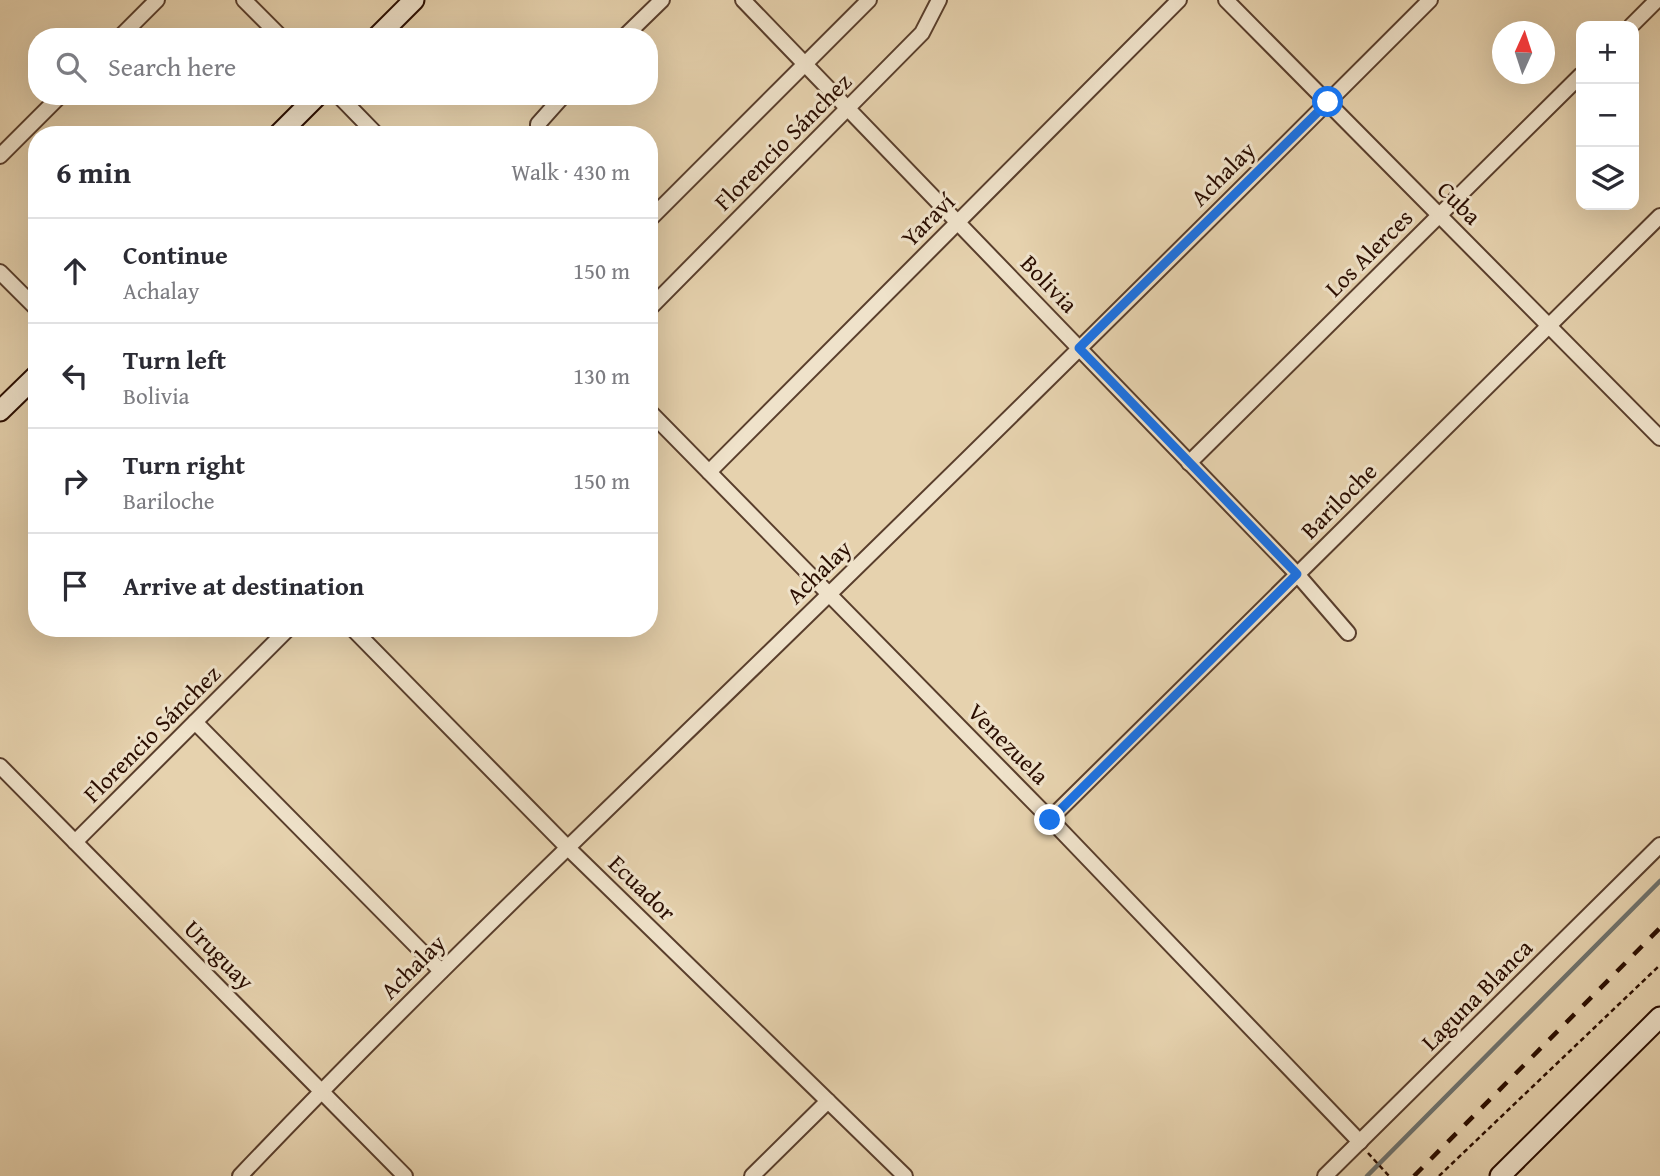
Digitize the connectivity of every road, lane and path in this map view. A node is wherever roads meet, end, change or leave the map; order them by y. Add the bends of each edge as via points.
1 (157, 0) edge
2 (244, 0) edge
3 (414, 0) edge
4 (662, 0) edge
5 (743, 0) edge
6 (869, 0) edge
7 (939, 0) edge
8 (1179, 0) edge
9 (1226, 0) edge
10 (1430, 0) edge
11 (1657, 0) edge
12 (1636, 21) edge
13 (129, 28) edge
14 (272, 28) edge
15 (386, 28) edge
16 (633, 28) edge
17 (805, 64) junction
18 (1576, 80) edge
19 (1328, 102) junction
20 (51, 105) edge
21 (308, 105) edge
22 (348, 105) edge
23 (556, 105) edge
24 (849, 110) junction
25 (30, 126) edge
26 (287, 126) edge
27 (368, 126) edge
28 (540, 126) edge
29 (28, 128) edge
30 (0, 156) edge
31 (658, 211) edge
32 (1440, 215) junction
33 (1660, 216) edge
34 (958, 222) junction
35 (0, 272) edge
36 (28, 300) edge
37 (658, 300) edge
38 (1549, 326) junction
39 (1079, 348) junction
40 (28, 384) edge
41 (0, 411) edge
42 (658, 420) edge
43 (1658, 432) edge
44 (1189, 463) junction
45 (709, 472) junction
46 (1297, 574) junction
47 (829, 594) junction
48 (1348, 632) dead end
49 (280, 637) edge
50 (361, 637) edge
51 (195, 722) junction
52 (0, 766) edge
53 (1050, 820) junction
54 (75, 842) junction
55 (1660, 845) edge
56 (568, 848) junction
57 (1660, 965) edge
58 (441, 971) junction
59 (1660, 1017) edge
60 (321, 1091) junction
61 (828, 1101) junction
62 (1360, 1142) junction
63 (1372, 1159) dead end
64 (240, 1176) edge
65 (405, 1176) edge
66 (752, 1176) edge
67 (905, 1176) edge
68 (1325, 1176) edge
69 (1389, 1176) edge
70 (1439, 1176) edge
71 (1500, 1176) edge

1 - 13 street
2 - 14 street
3 - 15 main road
4 - 16 street
5 - 17 street, Bolivia
6 - 17 street, Florencio Sánchez
7 - 24 street, Florencio Sánchez via 922,33
8 - 34 street, Yaraví
9 - 19 street, Cuba
10 - 19 street, Achalay
11 - 12 street
17 - 24 street, Bolivia
17 - 31 street, Florencio Sánchez
18 - 32 street, Los Alerces
19 - 32 street, Cuba
19 - 39 street, Achalay
20 - 25 street
21 - 26 main road
22 - 27 street
23 - 28 street
24 - 34 street, Bolivia
24 - 37 street, Florencio Sánchez
29 - 30 street
32 - 38 street, Cuba
32 - 44 street, Los Alerces
33 - 38 street, Bariloche
34 - 39 street, Bolivia
34 - 45 street, Yaraví
35 - 36 street
38 - 43 street, Cuba
38 - 46 street, Bariloche
39 - 44 street, Bolivia
39 - 47 street, Achalay
40 - 41 main road
42 - 45 street, Venezuela
44 - 46 street, Bolivia
45 - 47 street, Venezuela
46 - 48 street, Bolivia
46 - 53 street, Bariloche
47 - 53 street, Venezuela
47 - 56 street, Achalay
49 - 51 street, Florencio Sánchez
50 - 56 street, Ecuador
51 - 54 street, Florencio Sánchez
51 - 58 street
52 - 54 street, Uruguay
53 - 62 street, Venezuela
54 - 60 street, Uruguay
55 - 62 street, Laguna Blanca
56 - 58 street, Achalay
56 - 61 street, Ecuador
57 - 70 path
58 - 60 street, Achalay
59 - 71 main road
60 - 64 street, Achalay
60 - 65 street, Uruguay
61 - 66 street
61 - 67 street, Ecuador
62 - 68 street, Laguna Blanca
63 - 69 path

